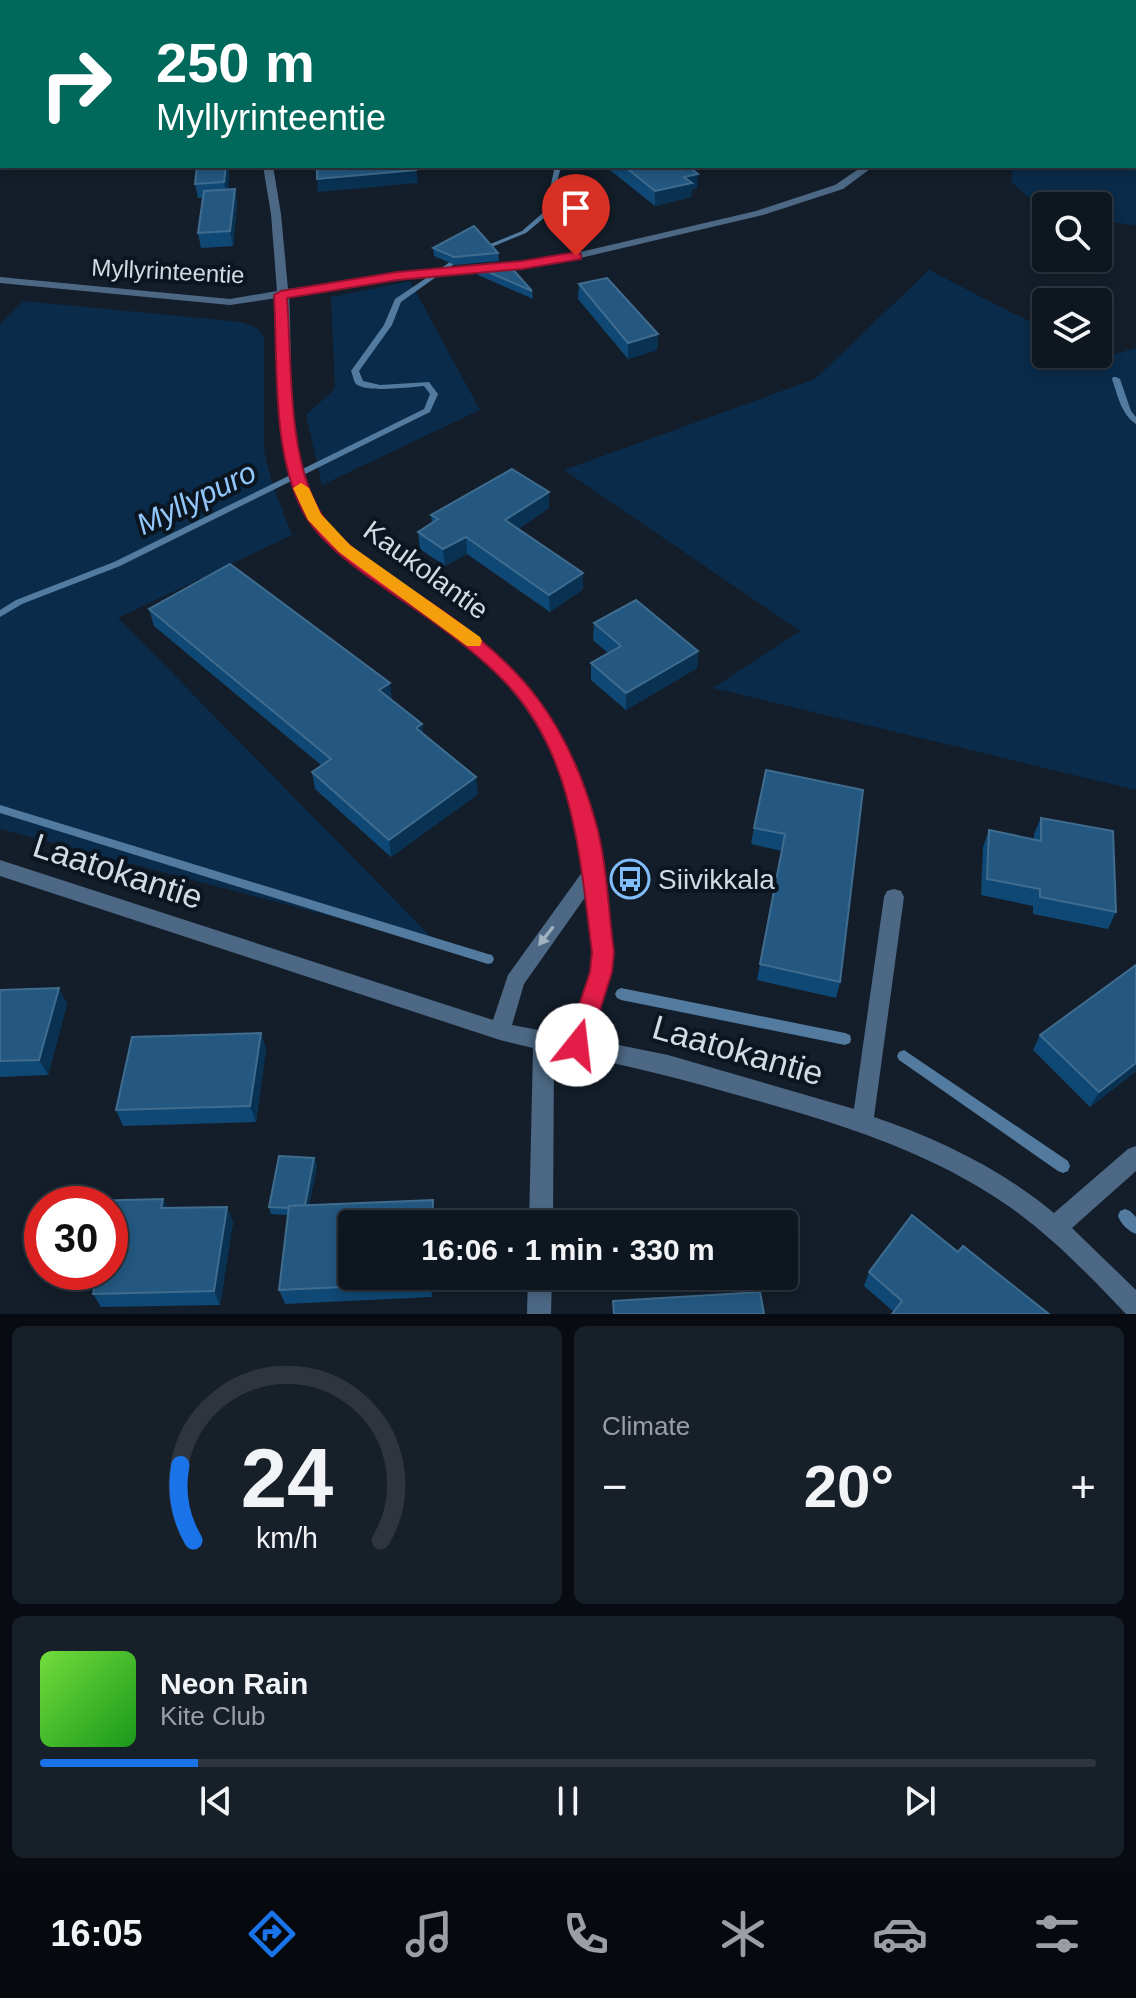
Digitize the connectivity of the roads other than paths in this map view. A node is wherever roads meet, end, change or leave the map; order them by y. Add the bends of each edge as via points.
1 (268, 168) edge
2 (866, 168) edge
3 (0, 280) edge
4 (281, 295) junction
5 (0, 868) edge
6 (592, 873) junction
7 (894, 897) dead end
8 (500, 1031) junction
9 (544, 1044) junction
10 (577, 1045) junction
11 (863, 1121) junction
12 (1136, 1157) edge
13 (541, 1210) edge
14 (1054, 1228) junction
15 (540, 1290) edge
16 (1136, 1307) edge
17 (539, 1314) edge

1 - 4 street, Kaukolantie via 276,201
2 - 4 street, Myllyrinteentie via 839,187 759,213 576,256
3 - 4 street, Myllyrinteentie via 230,302
4 - 6 street, Kaukolantie via 290,444 314,516 372,570 477,644 527,695 552,731 585,821
5 - 8 street, Laatokantie
6 -> 8 street via 515,981
6 - 10 street, Kaukolantie via 603,952
7 - 11 street
8 - 9 street, Laatokantie
9 - 10 street, Laatokantie
9 - 13 street
10 - 11 street, Laatokantie via 638,1057
11 - 14 street, Laatokantie via 961,1164
12 - 14 street
14 - 16 street, Laatokantie
15 - 17 street

